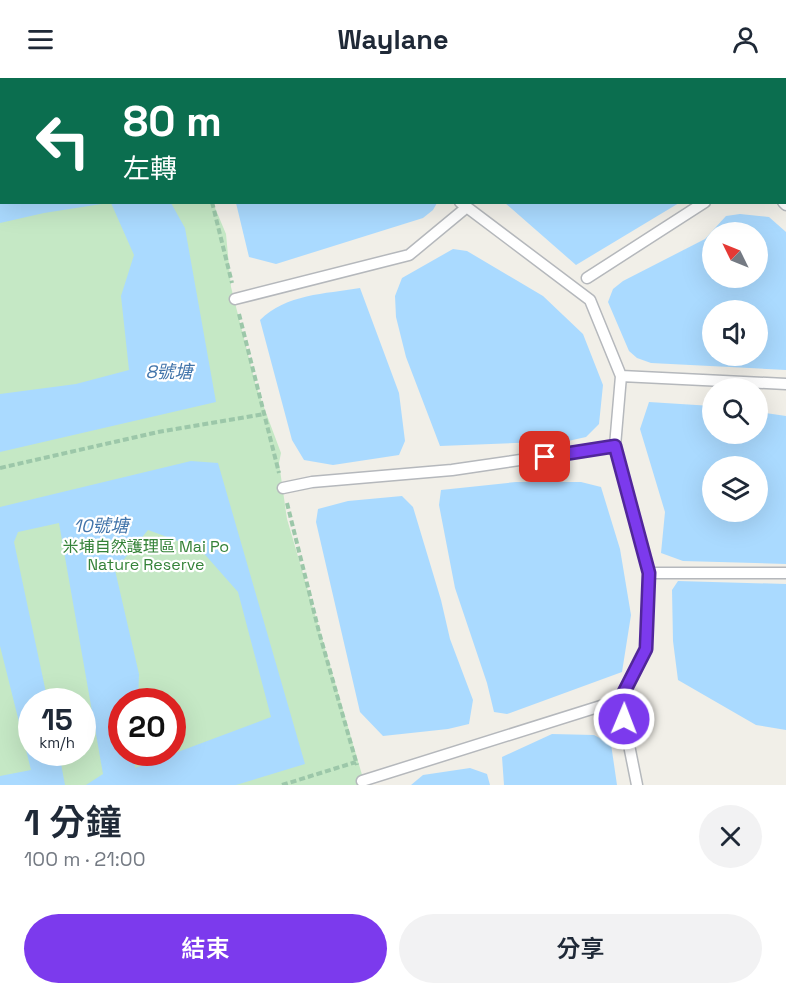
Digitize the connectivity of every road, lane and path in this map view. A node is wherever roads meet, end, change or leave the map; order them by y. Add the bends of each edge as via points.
1 (702, 204) edge
2 (464, 205) edge
3 (587, 278) dead end
4 (236, 299) dead end
5 (621, 376) junction
6 (786, 384) edge
7 (264, 414) dead end
8 (615, 446) junction
9 (0, 468) edge
10 (283, 488) dead end
11 (649, 573) junction
12 (786, 573) edge
13 (620, 700) junction
14 (356, 762) dead end
15 (362, 781) dead end
16 (282, 785) edge
17 (637, 785) edge

1 - 3 lane
2 - 4 lane via 409,255
2 - 5 lane via 590,300
5 - 6 lane
5 - 8 lane
7 - 9 path via 158,432
8 - 10 lane via 452,470
8 - 11 lane
11 - 12 lane
11 - 13 lane via 646,649
13 - 15 lane
13 - 17 lane
14 - 16 path

